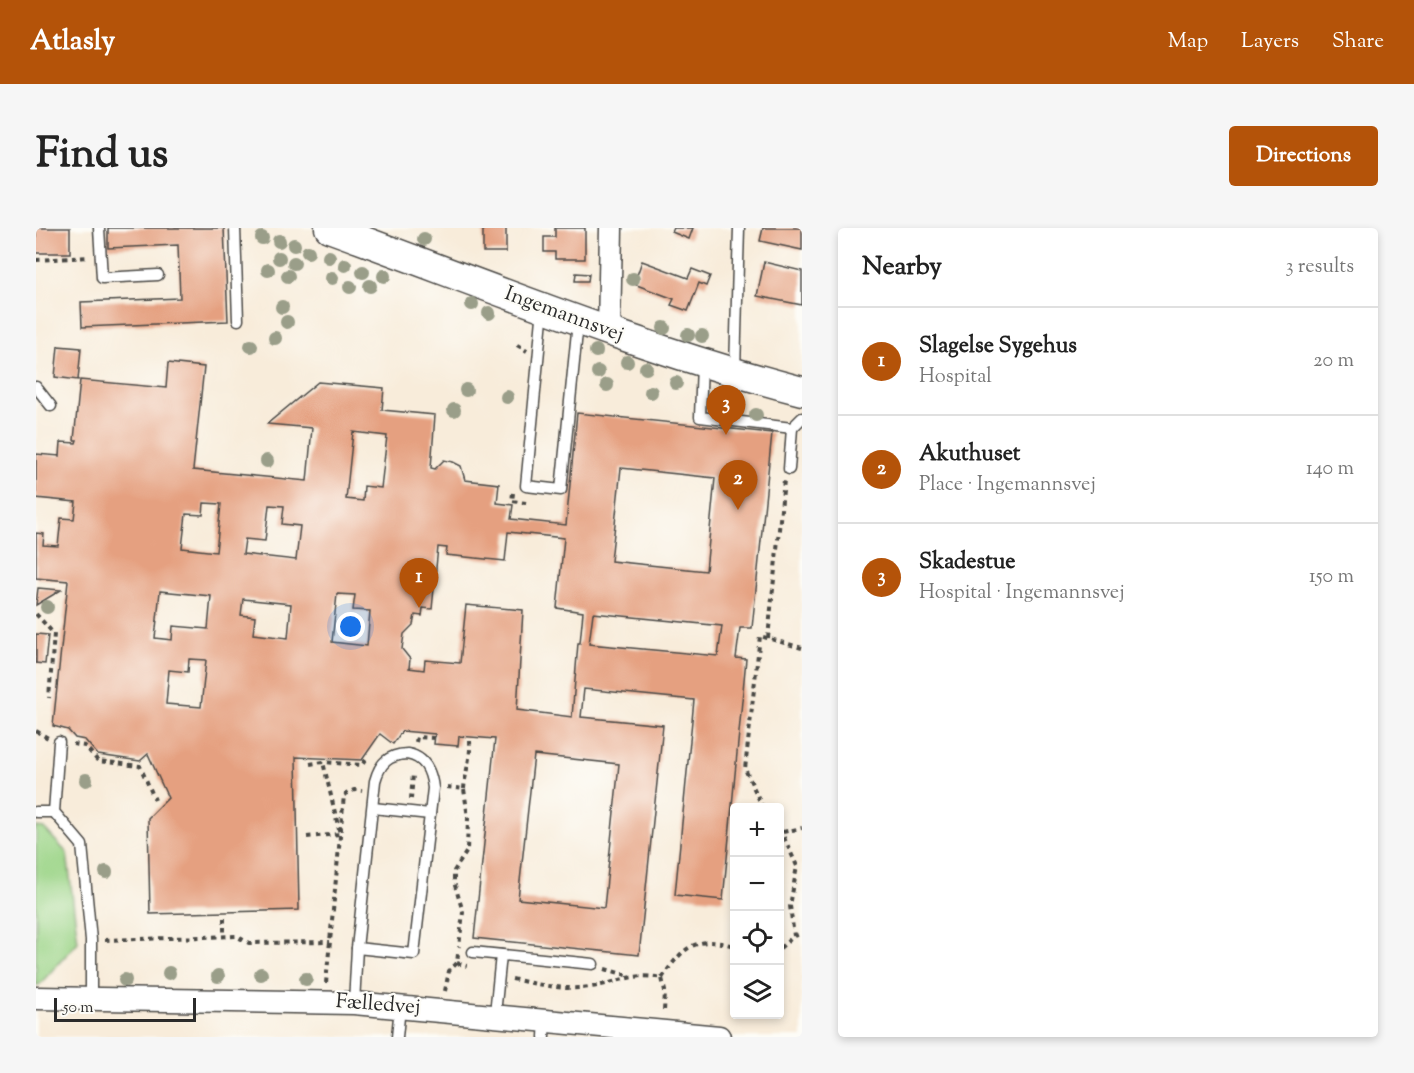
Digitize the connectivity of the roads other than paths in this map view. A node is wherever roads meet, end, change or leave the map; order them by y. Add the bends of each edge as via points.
1 (99, 228) edge
2 (236, 228) edge
3 (329, 228) edge
4 (611, 228) edge
5 (739, 228) edge
6 (158, 275) dead end
7 (543, 308) junction
8 (238, 320) dead end
9 (578, 321) junction
10 (609, 332) junction
11 (702, 363) junction
12 (734, 373) junction
13 (36, 387) edge
14 (802, 391) edge
15 (51, 406) dead end
16 (802, 418) edge
17 (792, 428) junction
18 (789, 469) road end
19 (59, 742) road end
20 (372, 808) junction
21 (36, 812) edge
22 (54, 812) junction
23 (430, 814) junction
24 (357, 948) junction
25 (473, 952) dead end
26 (501, 955) junction
27 (593, 964) road end
28 (91, 997) junction
29 (36, 998) edge
30 (354, 1003) junction
31 (400, 1006) junction
32 (495, 1014) junction
33 (544, 1028) edge
34 (398, 1037) edge
35 (719, 1037) edge

1 - 6 lane via 102,279
2 - 8 lane
3 - 7 street, Ingemannsvej
4 - 10 street
5 - 12 lane
7 - 9 street, Ingemannsvej
7 - 9 lane via 526,486 561,490
9 - 10 street, Ingemannsvej
10 - 11 street, Ingemannsvej
11 - 12 street, Ingemannsvej
11 - 17 lane via 700,417
12 - 14 street, Ingemannsvej
13 - 15 lane
16 - 17 lane
17 - 18 lane
19 - 22 lane
20 - 23 lane
20 - 23 lane via 380,766 391,757 407,754 418,756 432,776
20 - 24 lane
21 - 22 lane
22 - 28 lane via 82,844 91,940
23 - 24 lane via 414,954
24 - 30 lane
25 - 26 lane
26 - 27 lane
26 - 32 lane
28 - 29 street, Fælledvej
28 - 30 street, Fælledvej
30 - 31 street, Fælledvej
31 - 32 street, Fælledvej
31 - 34 lane
32 - 33 street, Fælledvej
33 - 35 street, Fælledvej via 664,1031

